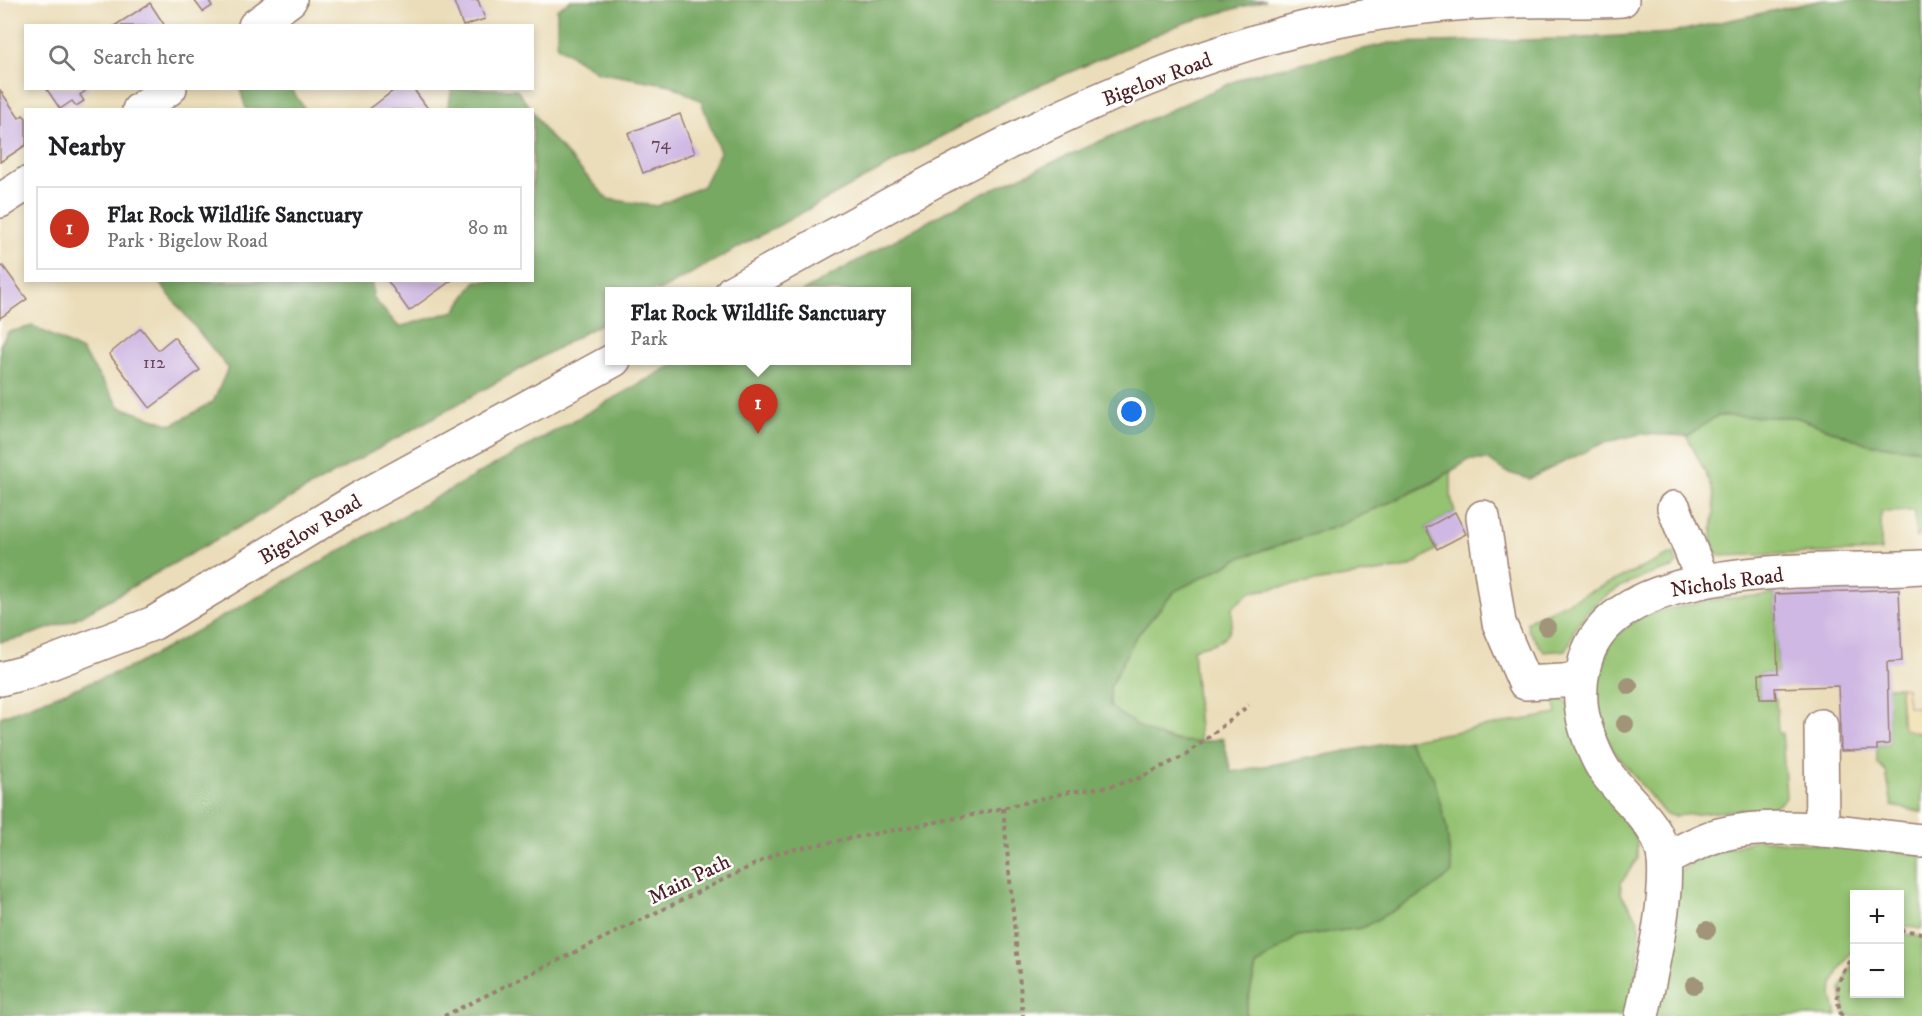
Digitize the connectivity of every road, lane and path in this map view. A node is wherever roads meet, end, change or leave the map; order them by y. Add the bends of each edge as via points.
1 (290, 0) edge
2 (1622, 0) edge
3 (258, 24) edge
4 (167, 90) edge
5 (142, 108) edge
6 (24, 185) edge
7 (0, 201) edge
8 (740, 287) edge
9 (605, 365) edge
10 (1674, 508) dead end
11 (1483, 517) dead end
12 (1922, 567) edge
13 (1703, 582) junction
14 (0, 679) edge
15 (1581, 680) junction
16 (1249, 705) dead end
17 (1821, 726) dead end
18 (1003, 808) junction
19 (1822, 830) junction
20 (1922, 840) edge
21 (1664, 860) junction
22 (1904, 931) edge
23 (1922, 933) edge
24 (1850, 961) edge
25 (444, 1016) edge
26 (1023, 1016) edge
27 (1642, 1016) edge
28 (1842, 1016) edge

1 - 3 street
2 - 8 street, Bigelow Road via 1433,7 1337,20 1253,42 1056,119
4 - 5 street
6 - 7 street
9 - 14 street, Bigelow Road via 359,499 154,623
10 - 13 street
11 - 15 street via 1499,623 1525,683
12 - 13 street, Nichols Road via 1755,575
13 - 15 street, Nichols Road via 1669,588 1615,614 1591,643
15 - 21 street, Nichols Road via 1585,726 1594,752 1605,772 1650,824 1660,841
16 - 18 path, Main Path via 1186,755 1139,778
17 - 19 street
18 - 25 path, Main Path via 780,852
18 - 26 path
19 - 20 street
19 - 21 street via 1767,828 1718,835
21 - 27 street, Nichols Road via 1661,908
22 - 23 path
24 - 28 path via 1838,983 1837,1005

